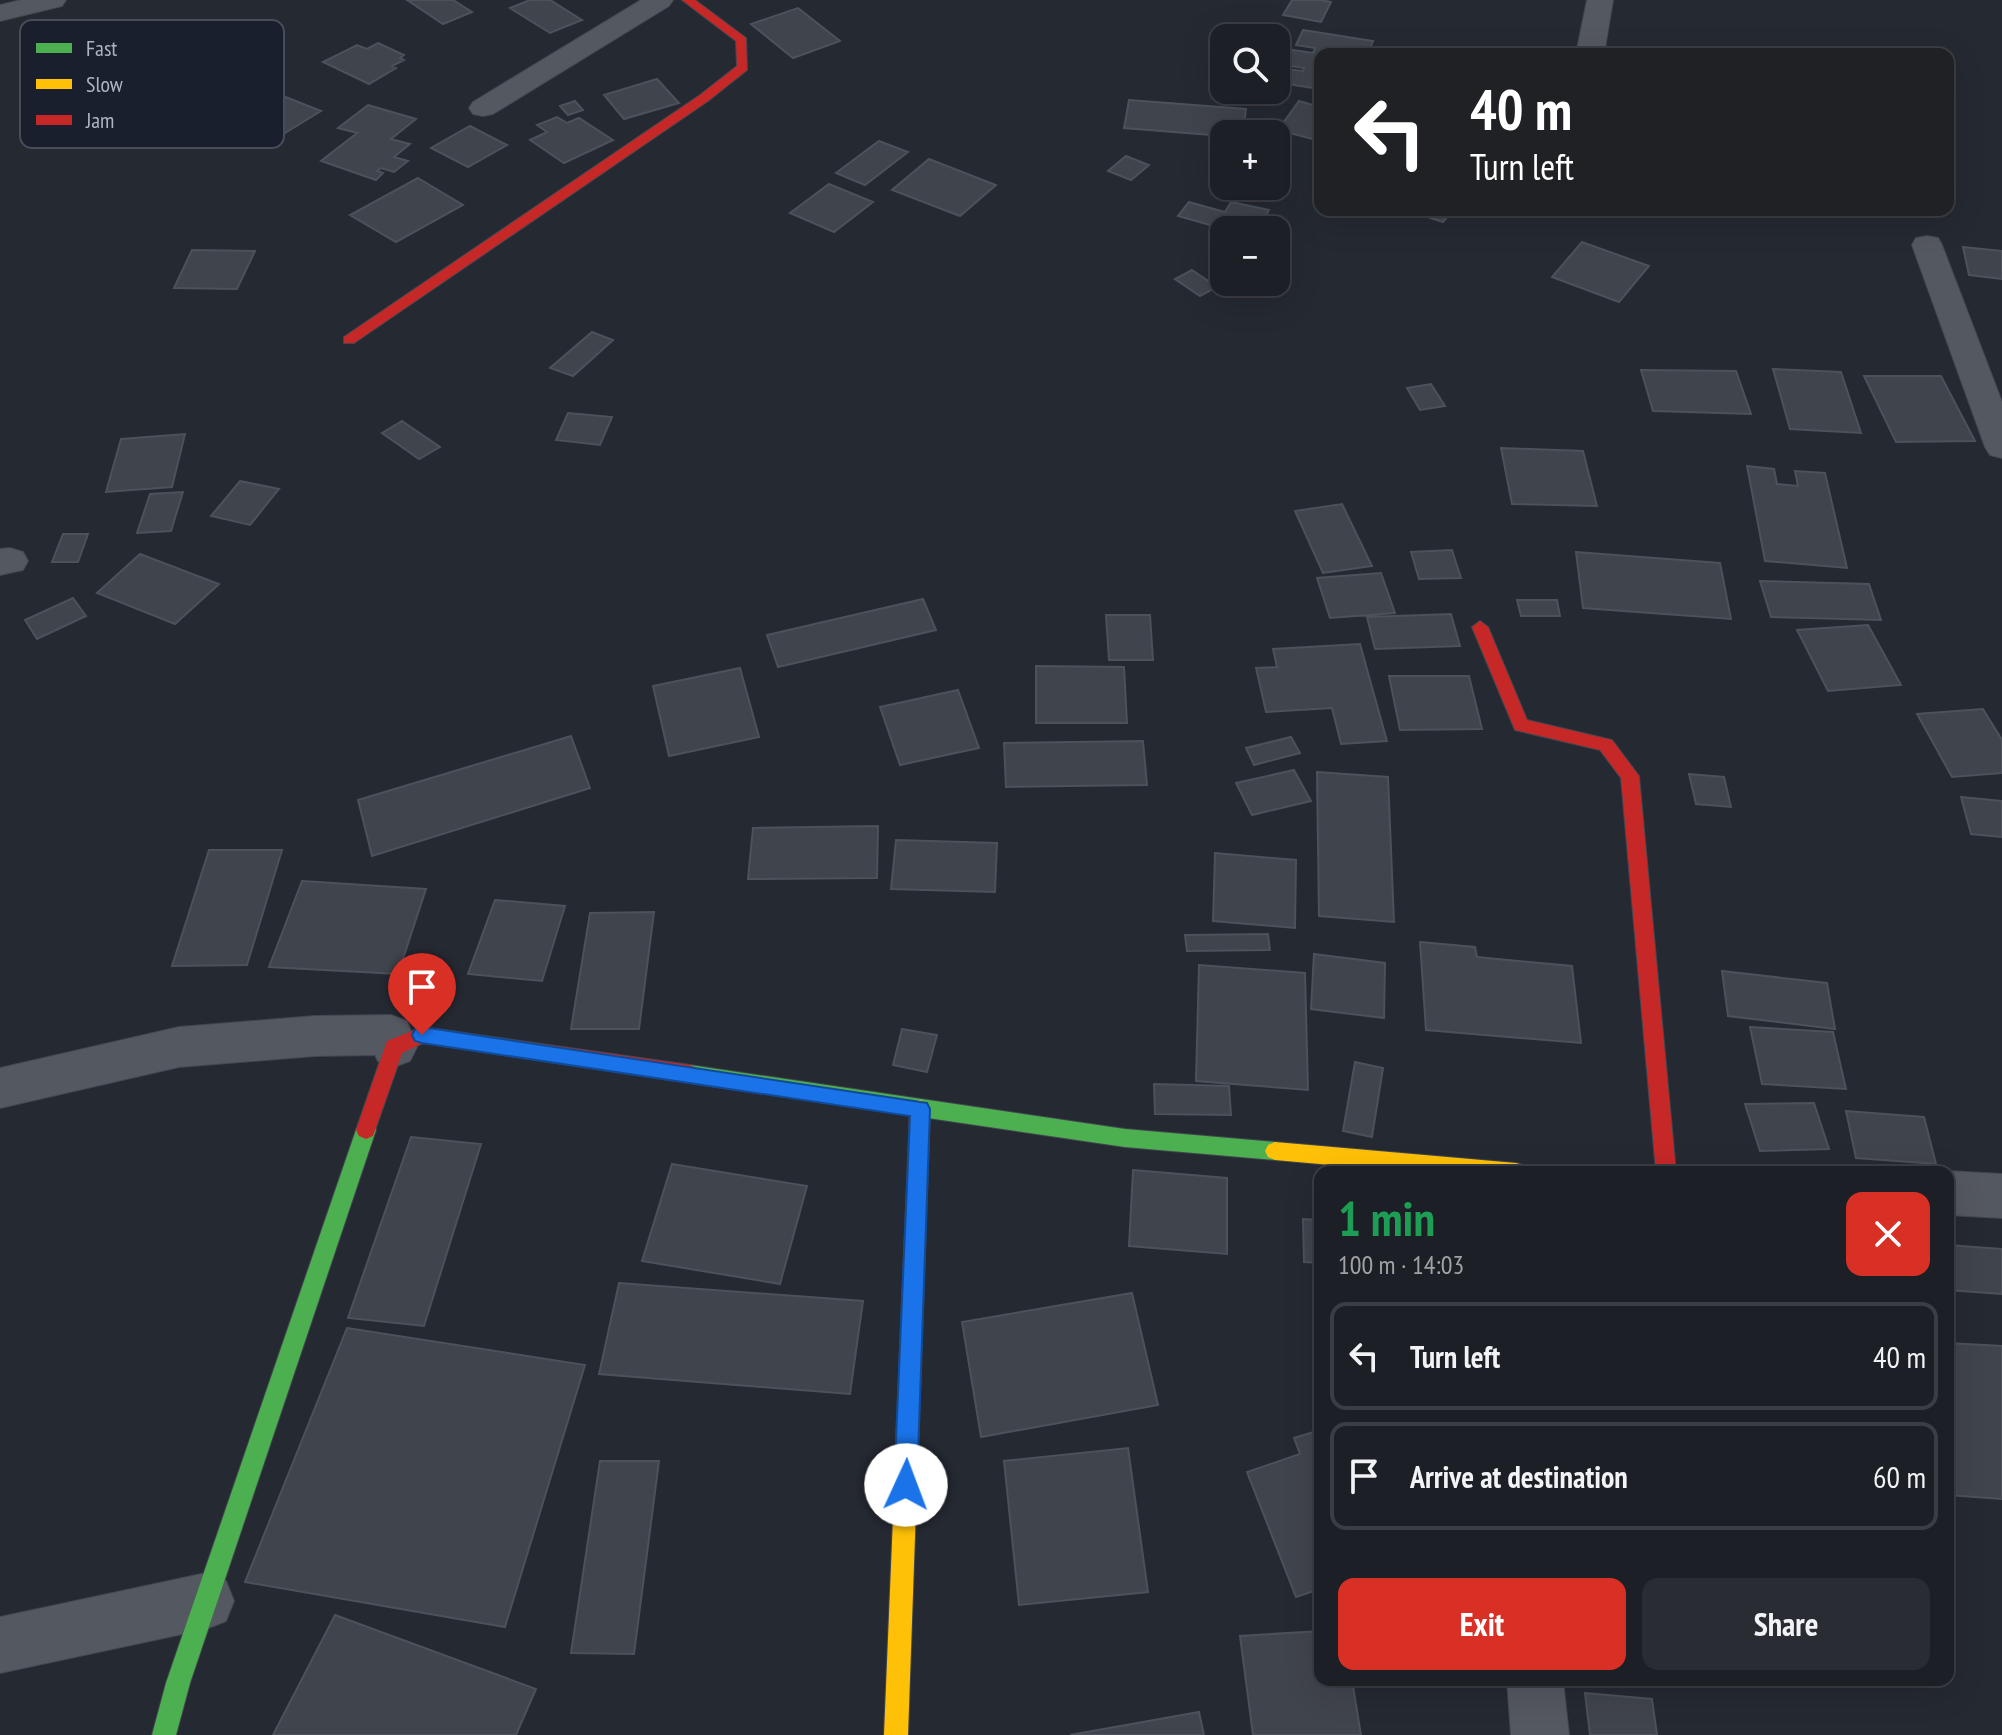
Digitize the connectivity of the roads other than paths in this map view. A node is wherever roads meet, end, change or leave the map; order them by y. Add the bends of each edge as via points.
1 (53, 0) edge
2 (660, 0) edge
3 (688, 0) edge
4 (1600, 0) edge
5 (0, 13) edge
6 (1591, 48) edge
7 (483, 108) dead end
8 (1927, 245) dead end
9 (349, 340) dead end
10 (2002, 447) edge
11 (1480, 627) dead end
12 (394, 1047) junction
13 (0, 1088) edge
14 (920, 1109) junction
15 (1431, 1166) edge
16 (1665, 1166) edge
17 (1954, 1193) edge
18 (2002, 1196) edge
19 (206, 1601) junction
20 (0, 1645) edge
21 (1536, 1686) edge
22 (164, 1735) edge
23 (896, 1735) edge
24 (1540, 1735) edge

1 - 5 street
2 - 7 street
3 - 9 street via 742,40 743,67
4 - 6 street
8 - 10 street
11 - 16 street via 1521,725 1606,745 1630,776
12 - 13 street via 391,1035 179,1047
12 - 14 street via 422,1035
12 - 19 street
14 - 15 street via 1125,1138
14 - 23 street
17 - 18 street
19 - 20 street
19 - 22 street
21 - 24 street

